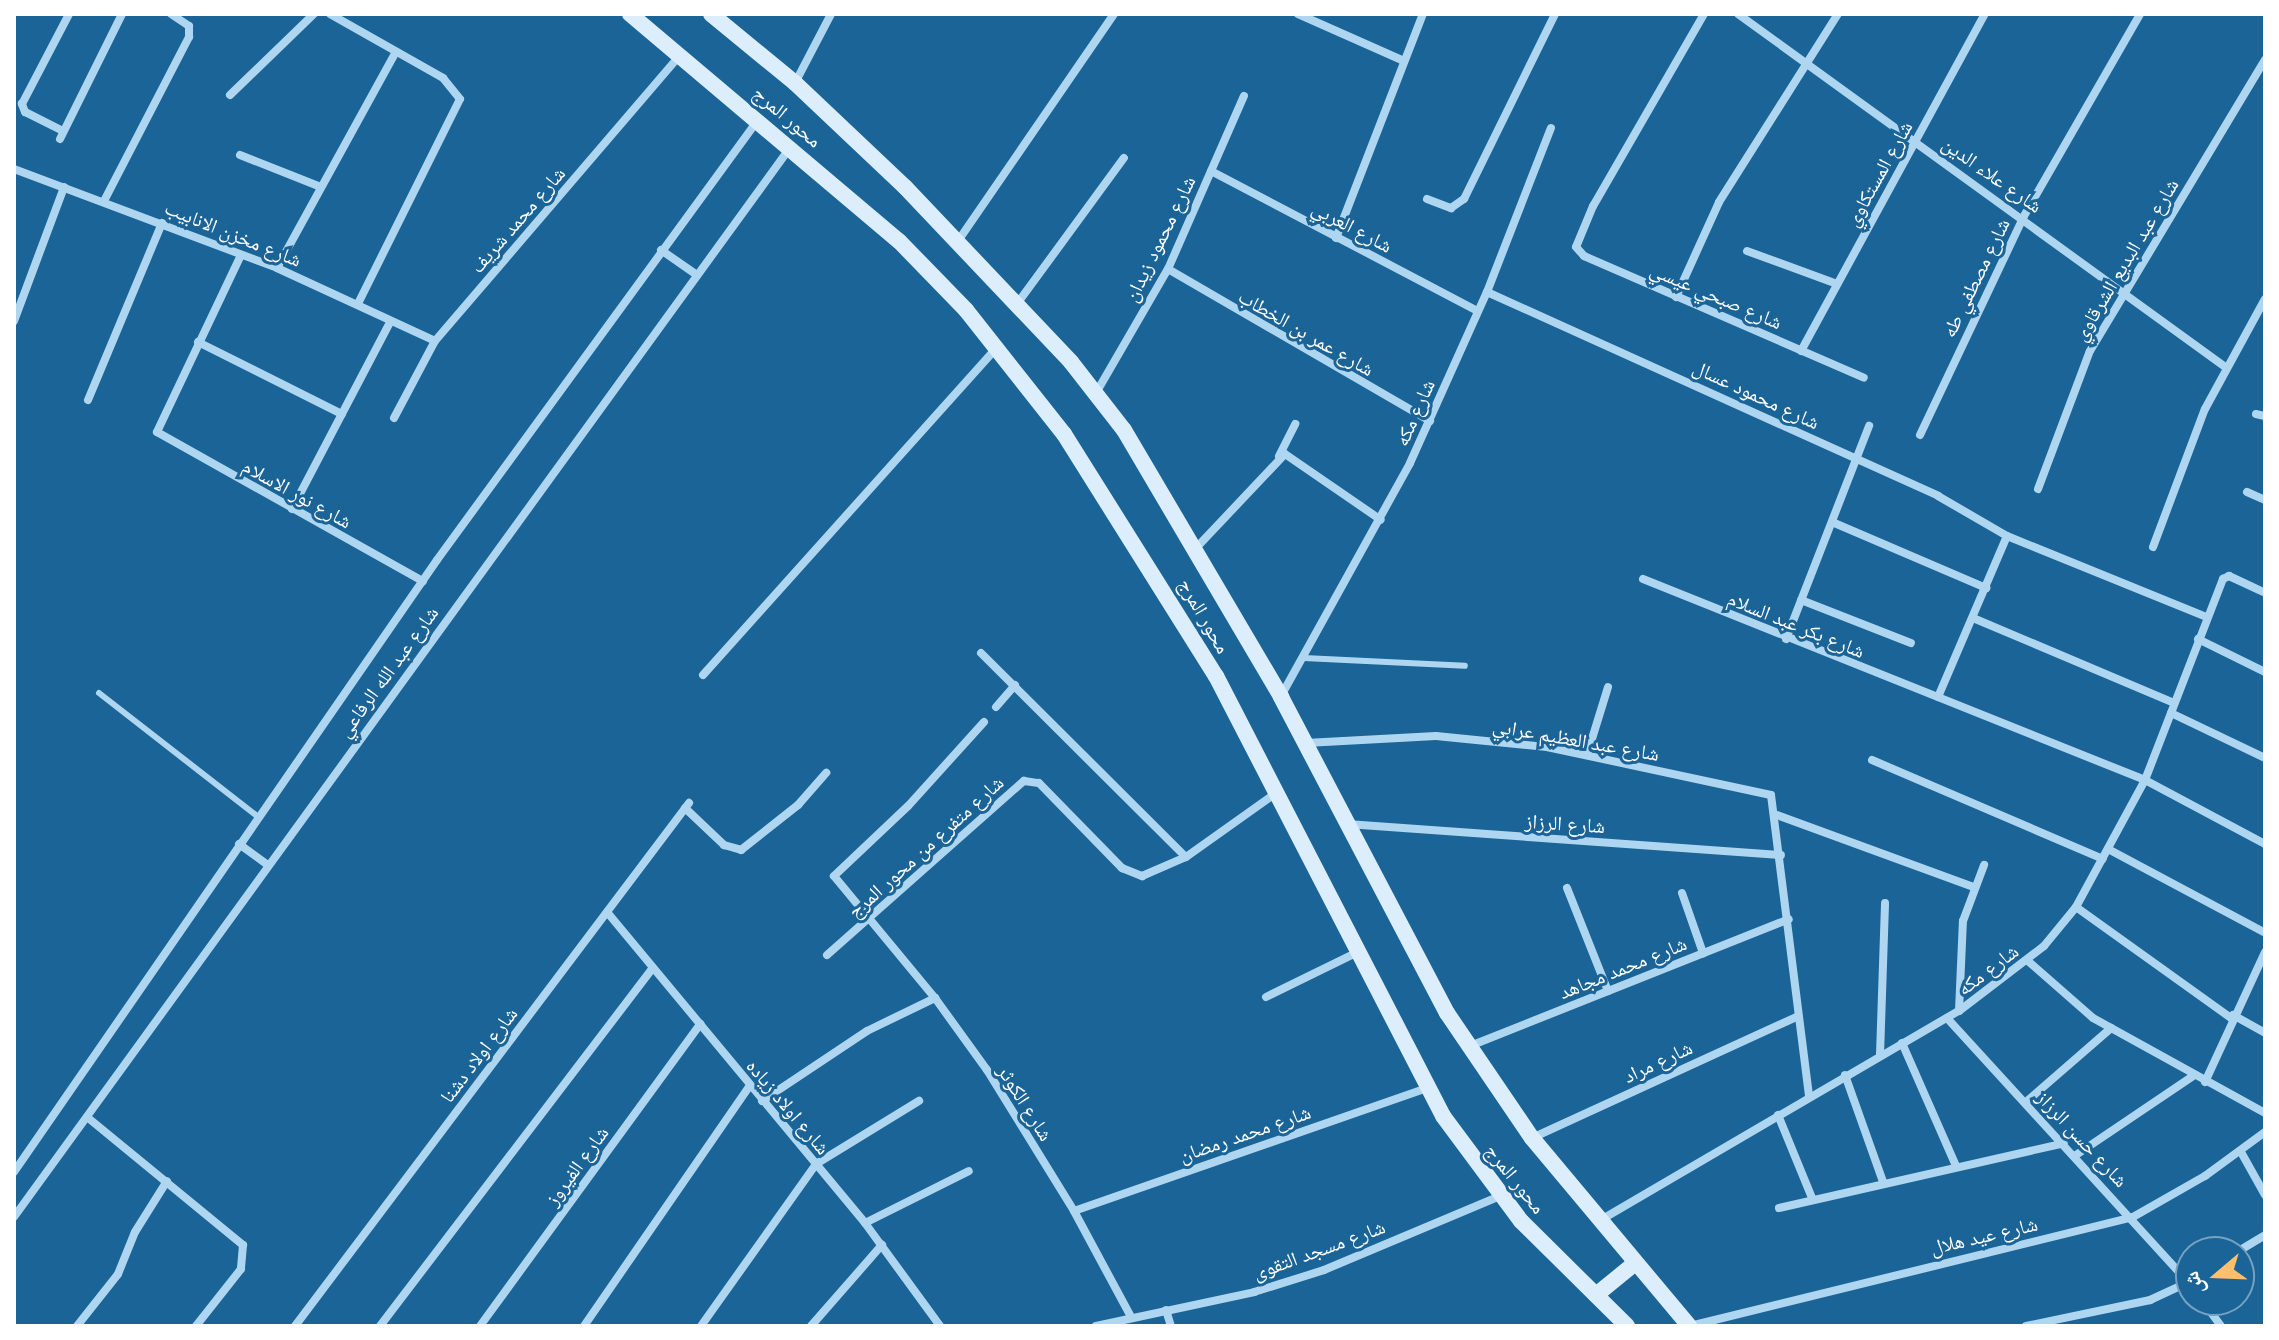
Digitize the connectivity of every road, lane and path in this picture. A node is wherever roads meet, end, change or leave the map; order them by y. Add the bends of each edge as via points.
1 (69, 14) edge
2 (122, 14) edge
3 (171, 14) edge
4 (314, 14) edge
5 (330, 14) edge
6 (630, 14) edge
7 (711, 14) edge
8 (831, 14) edge
9 (1298, 14) edge
10 (1423, 14) edge
11 (1555, 14) edge
12 (1704, 14) edge
13 (1738, 14) edge
14 (1838, 14) edge
15 (1985, 14) edge
16 (2140, 14) edge
17 (1111, 15) edge
18 (395, 53) junction
19 (681, 54) junction
20 (2265, 60) edge
21 (1404, 61) junction
22 (1808, 67) junction
23 (795, 83) junction
24 (230, 95) dead end
25 (1244, 96) dead end
26 (759, 120) junction
27 (1551, 128) dead end
28 (1915, 141) junction
29 (790, 147) junction
30 (240, 155) dead end
31 (1124, 158) dead end
32 (14, 169) edge
33 (1211, 171) junction
34 (64, 187) junction
35 (321, 187) junction
36 (1427, 199) dead end
37 (104, 201) junction
38 (2024, 216) junction
39 (162, 223) junction
40 (1336, 238) junction
41 (957, 242) junction
42 (661, 250) junction
43 (1747, 251) dead end
44 (241, 255) junction
45 (277, 268) junction
46 (1168, 269) junction
47 (697, 275) junction
48 (1837, 284) junction
49 (1487, 292) junction
50 (2127, 293) junction
51 (1676, 297) junction
52 (2265, 299) edge
53 (358, 304) junction
54 (1017, 304) junction
55 (1478, 311) junction
56 (14, 321) edge
57 (390, 322) junction
58 (435, 341) junction
59 (198, 342) junction
60 (997, 347) junction
61 (1801, 351) junction
62 (2224, 366) junction
63 (1864, 378) dead end
64 (1096, 393) junction
65 (88, 400) dead end
66 (342, 414) junction
67 (394, 418) dead end
68 (1430, 421) junction
69 (1295, 424) dead end
70 (1869, 426) dead end
71 (1920, 435) dead end
72 (1279, 456) junction
73 (1855, 459) junction
74 (2038, 489) dead end
75 (2247, 492) dead end
76 (2265, 500) edge
77 (292, 509) junction
78 (1381, 520) junction
79 (1832, 522) junction
80 (2007, 536) junction
81 (1197, 547) junction
82 (2153, 547) dead end
83 (1643, 579) dead end
84 (423, 581) junction
85 (1986, 588) junction
86 (2265, 593) edge
87 (1801, 600) junction
88 (2206, 617) junction
89 (1973, 618) junction
90 (1786, 639) junction
91 (2198, 639) junction
92 (1911, 643) dead end
93 (981, 653) dead end
94 (1304, 658) junction
95 (1465, 666) dead end
96 (2265, 672) edge
97 (703, 675) dead end
98 (1015, 685) junction
99 (1608, 687) dead end
100 (99, 693) dead end
101 (1281, 697) junction
102 (1938, 697) junction
103 (2174, 703) junction
104 (996, 707) dead end
105 (2171, 713) junction
106 (984, 722) dead end
107 (1305, 743) junction
108 (1587, 755) junction
109 (2265, 758) edge
110 (1872, 760) dead end
111 (826, 773) dead end
112 (2145, 780) junction
113 (1277, 793) junction
114 (1777, 815) junction
115 (258, 817) junction
116 (1347, 824) junction
117 (239, 844) junction
118 (2265, 844) edge
119 (2108, 849) junction
120 (1781, 855) junction
121 (1186, 857) junction
122 (2103, 859) junction
123 (268, 865) junction
124 (1984, 865) dead end
125 (1974, 887) junction
126 (1567, 888) dead end
127 (1682, 893) dead end
128 (1885, 903) dead end
129 (2076, 907) junction
130 (607, 912) junction
131 (1789, 919) junction
132 (869, 921) junction
133 (2265, 933) edge
134 (1358, 952) junction
135 (2265, 952) edge
136 (1703, 953) junction
137 (827, 955) dead end
138 (2028, 961) junction
139 (653, 968) junction
140 (1608, 991) junction
141 (1266, 997) dead end
142 (935, 998) junction
143 (1959, 1011) junction
144 (1798, 1016) junction
145 (2232, 1016) junction
146 (1947, 1018) junction
147 (700, 1024) junction
148 (2111, 1028) junction
149 (2265, 1033) edge
150 (1902, 1043) junction
151 (1468, 1046) junction
152 (1880, 1055) junction
153 (1845, 1075) junction
154 (2193, 1076) junction
155 (2205, 1082) junction
156 (749, 1087) junction
157 (1427, 1088) junction
158 (1809, 1096) junction
159 (762, 1101) junction
160 (919, 1101) dead end
161 (2026, 1102) junction
162 (2265, 1113) edge
163 (1778, 1115) junction
164 (87, 1117) junction
165 (2265, 1132) edge
166 (1532, 1138) junction
167 (2064, 1143) junction
168 (2241, 1152) junction
169 (2076, 1155) junction
170 (17, 1159) edge
171 (816, 1164) junction
172 (1956, 1166) junction
173 (969, 1171) dead end
174 (14, 1172) edge
175 (167, 1181) junction
176 (1883, 1182) junction
177 (2265, 1195) edge
178 (1500, 1196) junction
179 (1812, 1198) junction
180 (1779, 1208) dead end
181 (1074, 1211) junction
182 (14, 1217) edge
183 (2133, 1217) junction
184 (1598, 1221) junction
185 (865, 1223) junction
186 (882, 1245) junction
187 (1634, 1264) junction
188 (2175, 1266) edge
189 (2175, 1289) edge
190 (1596, 1295) junction
191 (1166, 1310) junction
192 (1131, 1317) junction
193 (77, 1326) edge
194 (196, 1326) edge
195 (295, 1326) edge
196 (380, 1326) edge
197 (480, 1326) edge
198 (584, 1326) edge
199 (701, 1326) edge
200 (811, 1326) edge
201 (940, 1326) edge
202 (1096, 1326) edge
203 (1171, 1326) edge
204 (1627, 1326) edge
205 (1689, 1326) edge
206 (2026, 1326) edge

1 - 2 street via 22,104 25,112 62,135
3 - 37 street via 189,26 189,37
4 - 24 street
5 - 18 street
6 - 19 main road, محور المرج
7 - 23 main road, محور المرج
8 - 23 street
9 - 21 street
10 - 21 street
11 - 36 street via 1464,199 1451,208
12 - 51 street, شارع صبحي عيسي via 1581,229 1576,247 1584,256
13 - 22 street, شارع علاء الدين
14 - 22 street
15 - 28 street, شارع المستكاوي
16 - 38 street, شارع مصطفي طه
17 - 41 street
18 - 35 street
18 - 53 street via 443,78 460,99
19 - 26 main road, محور المرج
19 - 58 street, شارع محمد شريف
20 - 50 street, شارع عبد البديع الشرقاوي
21 - 40 street
22 - 28 street, شارع علاء الدين
22 - 51 street via 1719,202
23 - 41 main road, محور المرج
25 - 33 street, شارع محمود زيدان
26 - 29 main road, محور المرج
26 - 42 street, شارع عبد الله الرفاعي
27 - 49 street, شارع مكه
28 - 38 street, شارع علاء الدين
28 - 48 street, شارع المستكاوي
29 - 47 street, شارع عبد الله الرفاعي
29 - 60 main road, محور المرج via 899,241
30 - 35 street
31 - 54 street
32 - 34 street, شارع مخزن الانابيب
33 - 40 street, شارع العربي
33 - 46 street, شارع محمود زيدان
34 - 37 street, شارع مخزن الانابيب
34 - 56 street
35 - 45 street
37 - 39 street, شارع مخزن الانابيب
38 - 50 street, شارع علاء الدين
38 - 71 street, شارع مصطفي طه
39 - 44 street, شارع مخزن الانابيب
39 - 65 street
40 - 55 street, شارع العربي
41 - 54 main road, محور المرج
42 - 47 street
42 - 84 street, شارع عبد الله الرفاعي
43 - 48 street
44 - 45 street, شارع مخزن الانابيب
44 - 59 street
45 - 53 street, شارع مخزن الانابيب
46 - 64 street, شارع محمود زيدان
46 - 68 street, شارع عمر بن الخطاب
47 - 123 street, شارع عبد الله الرفاعي
48 - 61 street, شارع المستكاوي
49 - 55 street, شارع مكه
49 - 73 street, شارع محمود عسال
50 - 62 street, شارع علاء الدين
50 - 74 street, شارع عبد البديع الشرقاوي via 2090,351
51 - 61 street, شارع صبحي عيسي
52 - 62 street
53 - 57 street, شارع مخزن الانابيب
54 - 64 main road, محور المرج
55 - 68 street, شارع مكه
57 - 58 street, شارع مخزن الانابيب
57 - 66 street
58 - 67 street, شارع محمد شريف
59 - 66 street
59 - 77 street, شارع نور الاسلام via 157,432
60 - 97 street
60 - 113 main road, محور المرج via 1064,434 1149,562
61 - 63 street, شارع صبحي عيسي
62 - 82 street
64 - 81 main road, محور المرج
66 - 77 street
68 - 78 street, شارع مكه
69 - 72 street
70 - 73 street
72 - 78 street via 1292,456
72 - 81 street
73 - 79 street
73 - 80 street, شارع محمود عسال via 1963,508
75 - 76 street
77 - 84 street, شارع نور الاسلام
78 - 94 street, شارع مكه
79 - 85 street
79 - 87 street
80 - 85 street
80 - 88 street, شارع محمود عسال
81 - 101 main road, محور المرج
83 - 90 street, شارع بكر عبد السلام
84 - 115 street, شارع عبد الله الرفاعي
85 - 89 street
86 - 88 street, شارع مكه via 2229,576
87 - 90 street
87 - 92 street
88 - 91 street, شارع مكه
89 - 102 street
89 - 103 street
90 - 102 street, شارع بكر عبد السلام
91 - 96 street
91 - 103 street, شارع مكه
93 - 98 street
94 - 95 lane
94 - 101 street, شارع مكه
98 - 104 street
98 - 121 street
99 - 108 street
100 - 115 lane
101 - 107 main road, محور المرج
102 - 112 street, شارع بكر عبد السلام
103 - 105 street, شارع مكه
105 - 109 street
105 - 112 street, شارع مكه
106 - 132 street, شارع الكوثر via 908,806 836,872 836,881
107 - 108 street, شارع عبد العظيم عرابي via 1436,736
107 - 116 main road, محور المرج
108 - 114 street, شارع عبد العظيم عرابي via 1767,793
110 - 122 street
111 - 130 street, شارع اولاد دشنا via 798,805 741,850 724,845 687,805
112 - 118 street, شارع بكر عبد السلام
112 - 119 street, شارع مكه
113 - 121 street, شارع متفرع من محور المرج
113 - 134 main road, محور المرج
114 - 120 street
114 - 125 street
115 - 117 street, شارع عبد الله الرفاعي
116 - 120 street, شارع الرزاز
116 - 151 main road, محور المرج
117 - 123 street
117 - 170 street, شارع عبد الله الرفاعي
119 - 122 street, شارع مكه
119 - 133 street
120 - 131 street
121 - 132 street, شارع متفرع من محور المرج via 1154,875 1131,874 1039,783 1024,781
122 - 129 street, شارع مكه
123 - 164 street, شارع عبد الله الرفاعي
124 - 125 street
125 - 143 street via 1958,951
126 - 140 street
127 - 136 street
128 - 152 street
129 - 138 street, شارع مكه
129 - 145 street
130 - 139 street, شارع اولاد زياده
130 - 195 street, شارع اولاد دشنا
131 - 136 street, شارع محمد مجاهد
131 - 144 street
132 - 137 street, شارع متفرع من محور المرج
132 - 142 street, شارع الكوثر
134 - 141 street
134 - 157 main road, محور المرج
135 - 145 street
136 - 140 street, شارع محمد مجاهد
138 - 143 street, شارع مكه
138 - 148 street via 2077,1008
139 - 147 street, شارع اولاد زياده
139 - 196 street
140 - 151 street, شارع محمد مجاهد
142 - 159 street via 867,1031
142 - 181 street, شارع الكوثر
143 - 146 street, شارع مكه
144 - 158 street
144 - 166 street, شارع مراد
145 - 149 street
145 - 155 street
146 - 150 street, شارع مكه
146 - 161 street, شارع حسن الرزاز
147 - 156 street, شارع اولاد زياده
147 - 197 street, شارع الفيروز
148 - 154 street
148 - 161 street
150 - 152 street, شارع مكه
150 - 172 street
151 - 166 main road, محور المرج
152 - 153 street, شارع مكه
153 - 158 street, شارع مكه
153 - 176 street
154 - 155 street
154 - 169 street
155 - 162 street
156 - 159 street, شارع اولاد زياده
156 - 198 street
157 - 178 main road, محور المرج
157 - 181 street, شارع محمد رمضان
158 - 163 street, شارع مكه
159 - 171 street, شارع اولاد زياده
160 - 171 street
161 - 167 street, شارع حسن الرزاز
163 - 179 street
163 - 184 street, شارع مكه
164 - 175 street
164 - 182 street, شارع عبد الله الرفاعي
165 - 168 street, شارع عيد هلال
166 - 184 main road, محور المرج
167 - 169 street, شارع حسن الرزاز
167 - 172 street
168 - 177 street
168 - 183 street, شارع عيد هلال
169 - 183 street, شارع حسن الرزاز
170 - 174 street, شارع عبد الله الرفاعي
171 - 185 street, شارع اولاد زياده
171 - 199 street
172 - 176 street
173 - 185 street
175 - 193 street via 135,1232 118,1274
175 - 194 street via 236,1236 245,1251 241,1269
176 - 179 street
178 - 190 main road, محور المرج
178 - 191 street, شارع مسجد التقوى via 1324,1270
179 - 180 street
181 - 192 street, شارع الكوثر
183 - 188 street, شارع حسن الرزاز
183 - 205 street, شارع عيد هلال
184 - 187 main road, محور المرج
185 - 186 street, شارع اولاد زياده
186 - 200 street
186 - 201 street, شارع اولاد زياده
187 - 190 main road
187 - 205 main road, محور المرج
189 - 206 street via 2150,1300
190 - 204 main road, محور المرج
191 - 192 street, شارع مسجد التقوى
191 - 203 street
192 - 202 street, شارع مسجد التقوى

